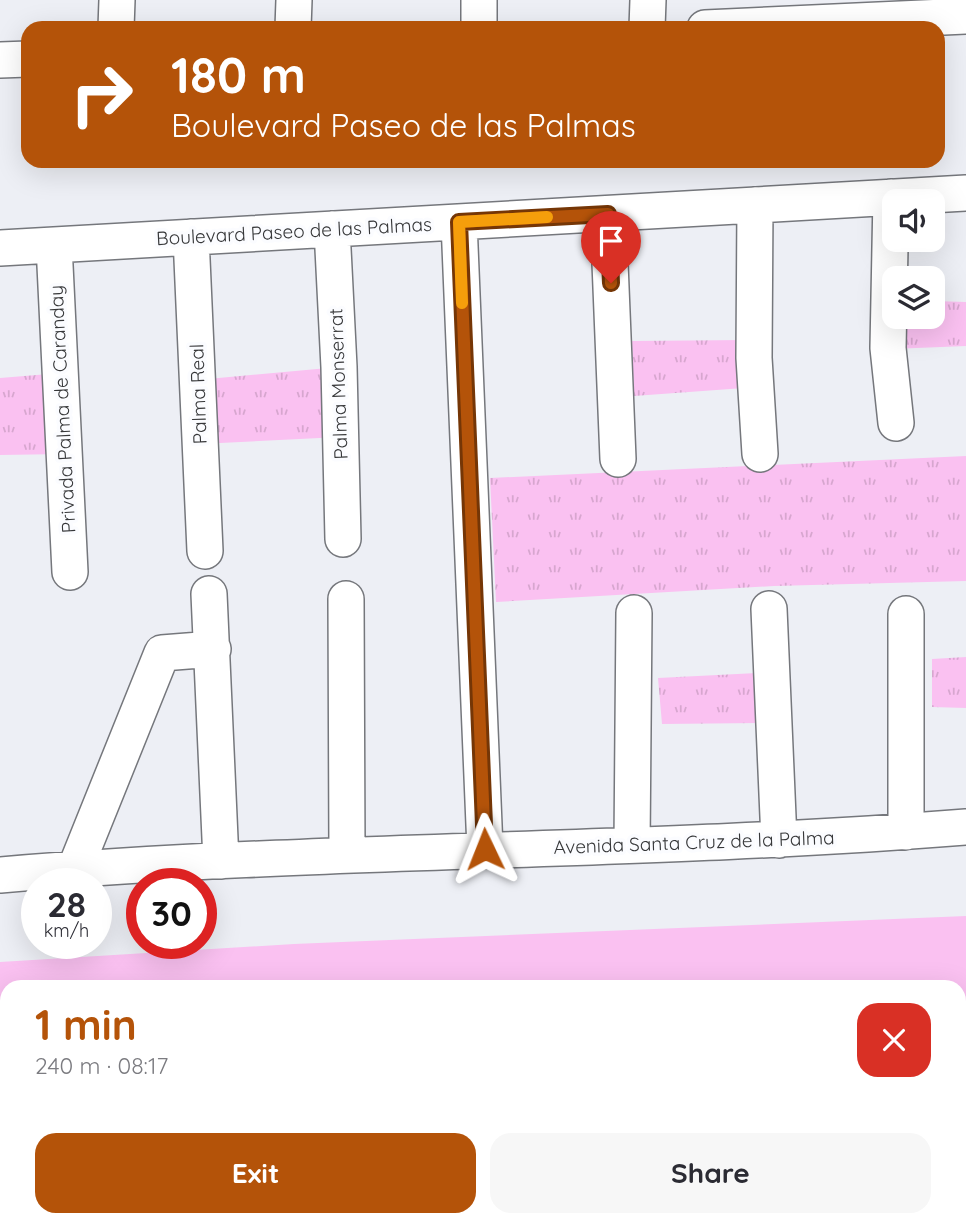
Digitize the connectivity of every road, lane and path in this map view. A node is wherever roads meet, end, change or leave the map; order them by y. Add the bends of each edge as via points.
1 (117, 0) edge
2 (294, 0) edge
3 (479, 0) edge
4 (648, 0) edge
5 (911, 9) edge
6 (780, 12) edge
7 (966, 16) edge
8 (116, 21) edge
9 (293, 21) edge
10 (479, 21) edge
11 (647, 21) edge
12 (738, 21) edge
13 (21, 59) edge
14 (0, 60) edge
15 (966, 193) edge
16 (945, 194) edge
17 (882, 198) edge
18 (755, 205) junction
19 (608, 214) junction
20 (459, 222) junction
21 (332, 229) junction
22 (191, 237) junction
23 (54, 245) junction
24 (0, 248) edge
25 (890, 252) edge
26 (896, 423) dead end
27 (760, 454) dead end
28 (618, 459) dead end
29 (343, 539) dead end
30 (205, 551) dead end
31 (71, 572) dead end
32 (209, 594) dead end
33 (346, 599) dead end
34 (769, 608) dead end
35 (634, 612) dead end
36 (906, 614) dead end
37 (213, 649) junction
38 (966, 827) edge
39 (906, 832) junction
40 (779, 841) junction
41 (632, 845) junction
42 (485, 849) junction
43 (347, 854) junction
44 (221, 861) junction
45 (75, 868) edge
46 (93, 868) edge
47 (21, 873) edge
48 (0, 875) edge

1 - 8 street
2 - 9 street
3 - 10 street
4 - 11 street
5 - 6 street
5 - 7 street
6 - 12 street
13 - 14 street
15 - 16 street, Boulevard Paseo de las Palmas
17 - 18 street, Boulevard Paseo de las Palmas
18 - 19 street, Boulevard Paseo de las Palmas
18 - 27 street via 754,347
19 - 20 street, Boulevard Paseo de las Palmas
19 - 28 street
20 - 21 street, Boulevard Paseo de las Palmas
20 - 42 street
21 - 22 street, Boulevard Paseo de las Palmas
21 - 29 street, Palma Monserrat
22 - 23 street, Boulevard Paseo de las Palmas
22 - 30 street, Palma Real
23 - 24 street, Boulevard Paseo de las Palmas
23 - 31 street, Privada Palma de Caranday
25 - 26 street via 888,348
32 - 37 street
33 - 43 street
34 - 40 street
35 - 41 street
36 - 39 street
37 - 44 street
37 - 45 street via 162,653
38 - 39 street, Avenida Santa Cruz de la Palma
39 - 40 street, Avenida Santa Cruz de la Palma
40 - 41 street, Avenida Santa Cruz de la Palma
41 - 42 street, Avenida Santa Cruz de la Palma
42 - 43 street, Avenida Santa Cruz de la Palma
43 - 44 street, Avenida Santa Cruz de la Palma
44 - 46 street, Avenida Santa Cruz de la Palma
47 - 48 street, Avenida Santa Cruz de la Palma

